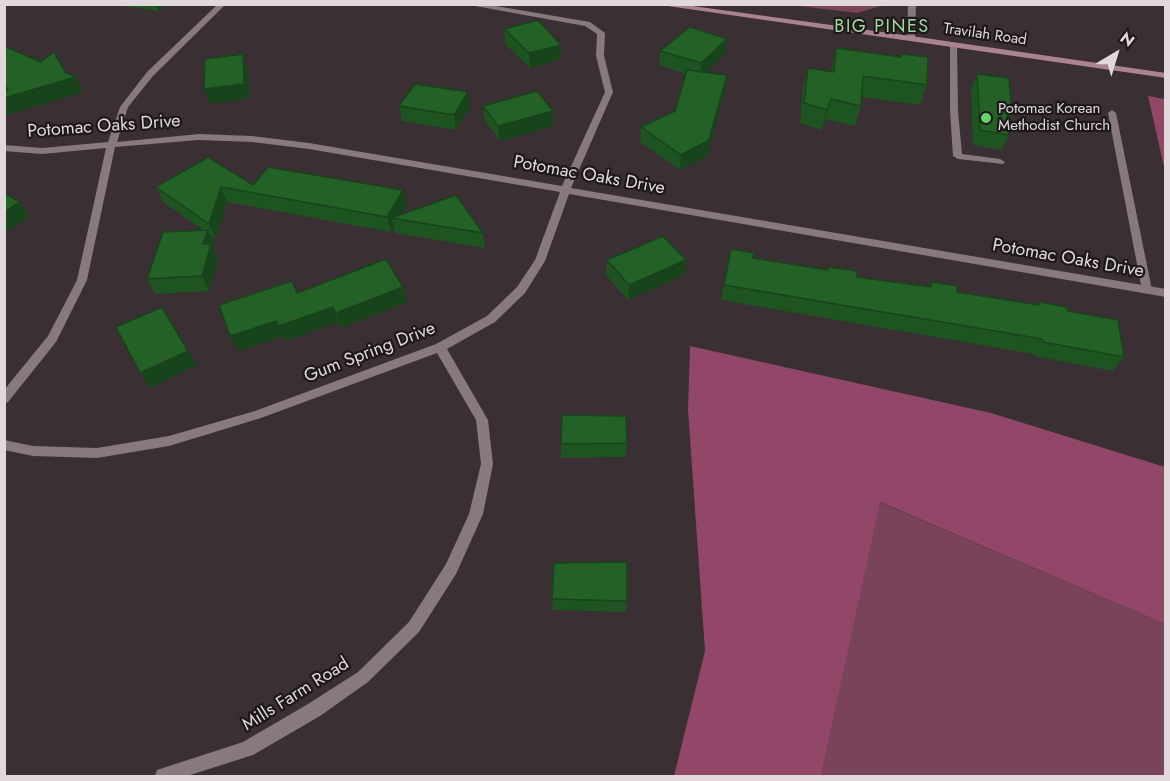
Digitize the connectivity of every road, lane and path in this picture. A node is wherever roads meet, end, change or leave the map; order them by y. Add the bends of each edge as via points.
1 (223, 4) edge
2 (467, 4) edge
3 (657, 4) edge
4 (912, 4) edge
5 (911, 38) junction
6 (953, 44) junction
7 (1166, 76) edge
8 (1112, 113) dead end
9 (111, 146) junction
10 (4, 148) edge
11 (1000, 162) dead end
12 (566, 189) junction
13 (1148, 290) junction
14 (1166, 292) edge
15 (440, 347) junction
16 (4, 399) edge
17 (4, 445) edge
18 (163, 777) edge

1 - 9 street via 150,74 123,107
2 - 12 street, Gum Spring Drive via 587,24 601,33 600,56 609,92
3 - 5 main road, Travilah Road
4 - 5 street
5 - 6 main road, Travilah Road
6 - 7 main road, Travilah Road
6 - 11 street via 958,156
8 - 13 street
9 - 10 street, Potomac Oaks Drive via 42,151
9 - 12 street, Potomac Oaks Drive via 199,137 252,139
9 - 16 street via 82,280 52,339
12 - 13 street, Potomac Oaks Drive
12 - 15 street, Gum Spring Drive via 540,261 521,290 491,319
13 - 14 street, Potomac Oaks Drive
15 - 17 street, Gum Spring Drive via 257,415 169,441 97,453 33,451
15 - 18 street, Mills Farm Road via 482,420 487,464 476,514 451,569 414,627 363,677 314,710 247,749

